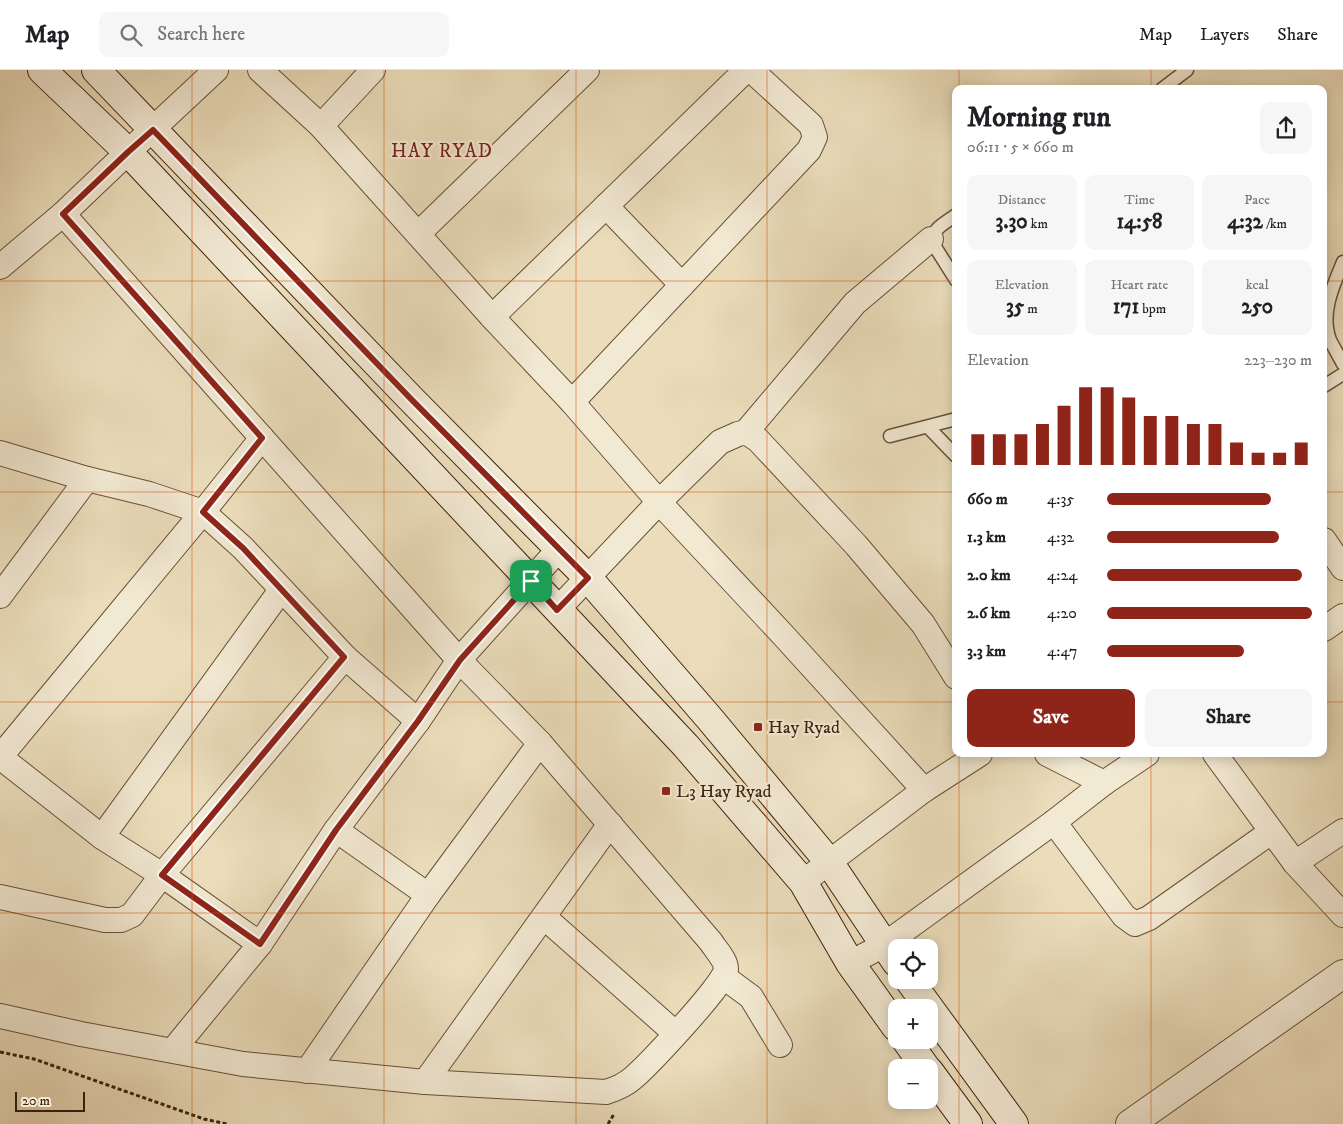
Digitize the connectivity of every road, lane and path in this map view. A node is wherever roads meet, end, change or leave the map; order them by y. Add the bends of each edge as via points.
1 (42, 70) edge
2 (96, 70) edge
3 (216, 70) edge
4 (260, 70) edge
5 (374, 70) edge
6 (587, 70) edge
7 (746, 70) edge
8 (751, 70) edge
9 (1186, 70) edge
10 (1167, 85) edge
11 (321, 126) junction
12 (153, 130) junction
13 (128, 152) junction
14 (606, 206) junction
15 (63, 214) junction
16 (952, 218) edge
17 (418, 234) junction
18 (931, 239) junction
19 (1343, 262) edge
20 (0, 267) edge
21 (952, 274) edge
22 (682, 285) junction
23 (1327, 310) edge
24 (492, 317) junction
25 (1327, 322) edge
26 (1343, 364) edge
27 (1343, 374) edge
28 (1327, 384) edge
29 (572, 402) junction
30 (952, 420) edge
31 (928, 427) junction
32 (746, 432) junction
33 (890, 436) dead end
34 (262, 438) junction
35 (952, 452) edge
36 (0, 453) edge
37 (87, 479) junction
38 (659, 502) junction
39 (203, 512) junction
40 (1327, 544) edge
41 (560, 548) junction
42 (1343, 568) edge
43 (588, 578) junction
44 (531, 581) junction
45 (282, 590) junction
46 (0, 596) edge
47 (557, 610) junction
48 (1343, 616) edge
49 (1327, 627) edge
50 (344, 657) junction
51 (460, 660) junction
52 (952, 671) edge
53 (418, 721) junction
54 (540, 743) junction
55 (0, 757) edge
56 (975, 757) edge
57 (1053, 757) edge
58 (1143, 757) edge
59 (1217, 757) edge
60 (1104, 783) junction
61 (924, 790) junction
62 (1054, 822) junction
63 (610, 824) junction
64 (336, 830) junction
65 (1343, 831) edge
66 (1271, 832) junction
67 (102, 836) junction
68 (829, 862) junction
69 (1294, 863) junction
70 (162, 875) junction
71 (803, 882) junction
72 (428, 895) junction
73 (0, 897) edge
74 (1343, 915) edge
75 (544, 917) junction
76 (909, 939) edge
77 (260, 944) junction
78 (888, 951) edge
79 (888, 954) edge
80 (850, 963) junction
81 (1343, 974) edge
82 (724, 977) junction
83 (916, 989) edge
84 (888, 1015) edge
85 (0, 1016) edge
86 (675, 1033) junction
87 (780, 1045) dead end
88 (173, 1050) junction
89 (0, 1052) edge
90 (307, 1071) junction
91 (425, 1082) junction
92 (938, 1083) edge
93 (227, 1124) edge
94 (968, 1124) edge
95 (1014, 1124) edge
96 (1130, 1124) edge

1 - 13 main road
2 - 12 main road
3 - 12 street
4 - 11 street
5 - 11 street
6 - 17 street
7 - 14 street
8 - 22 street via 811,125 815,137 804,157
9 - 10 lane
11 - 17 street
12 - 13 street
12 - 41 main road via 410,398
13 - 15 street
13 - 44 main road
14 - 22 street
14 - 24 street
15 - 20 street
15 - 34 street
16 - 18 lane via 934,231
17 - 24 street
18 - 21 lane
18 - 32 street via 855,303
19 - 23 lane
22 - 29 street
24 - 29 street
25 - 26 lane via 1330,339
27 - 28 lane
29 - 38 street
30 - 31 lane
31 - 33 lane
31 - 35 lane
32 - 38 street via 720,442
32 - 52 street via 758,440 856,545 923,624
34 - 39 street
34 - 51 street
36 - 37 street
37 - 39 street via 149,494
37 - 46 street
38 - 43 street
38 - 61 street
39 - 45 street
39 - 55 street
40 - 42 street
41 - 43 main road
41 - 44 street
43 - 47 street
43 - 68 main road
44 - 47 main road
44 - 51 street
45 - 50 street
45 - 67 street
47 - 71 main road via 686,746
48 - 49 street
50 - 53 street
50 - 70 street
51 - 53 street
51 - 54 street
53 - 64 street
54 - 63 street
54 - 72 street
55 - 67 street
56 - 61 street
57 - 60 street
58 - 60 street
59 - 66 street
60 - 62 street
61 - 68 street
62 - 66 street via 1124,916 1135,924 1149,918
62 - 76 street
63 - 75 street
63 - 82 street via 711,942 726,968
64 - 72 street
64 - 77 street
65 - 69 street
66 - 69 street
67 - 70 street
68 - 71 street
68 - 78 main road
69 - 74 street
70 - 73 street via 132,915 121,920 105,920
70 - 77 street
71 - 80 main road
72 - 90 street
75 - 86 street
75 - 91 street
77 - 88 street
79 - 80 street
80 - 84 main road
81 - 96 main road
82 - 86 street
82 - 87 street via 751,997
83 - 95 main road
85 - 88 street
86 - 91 street via 633,1078 606,1092
88 - 90 street via 243,1064
89 - 93 path via 34,1059
90 - 91 street
92 - 94 main road

